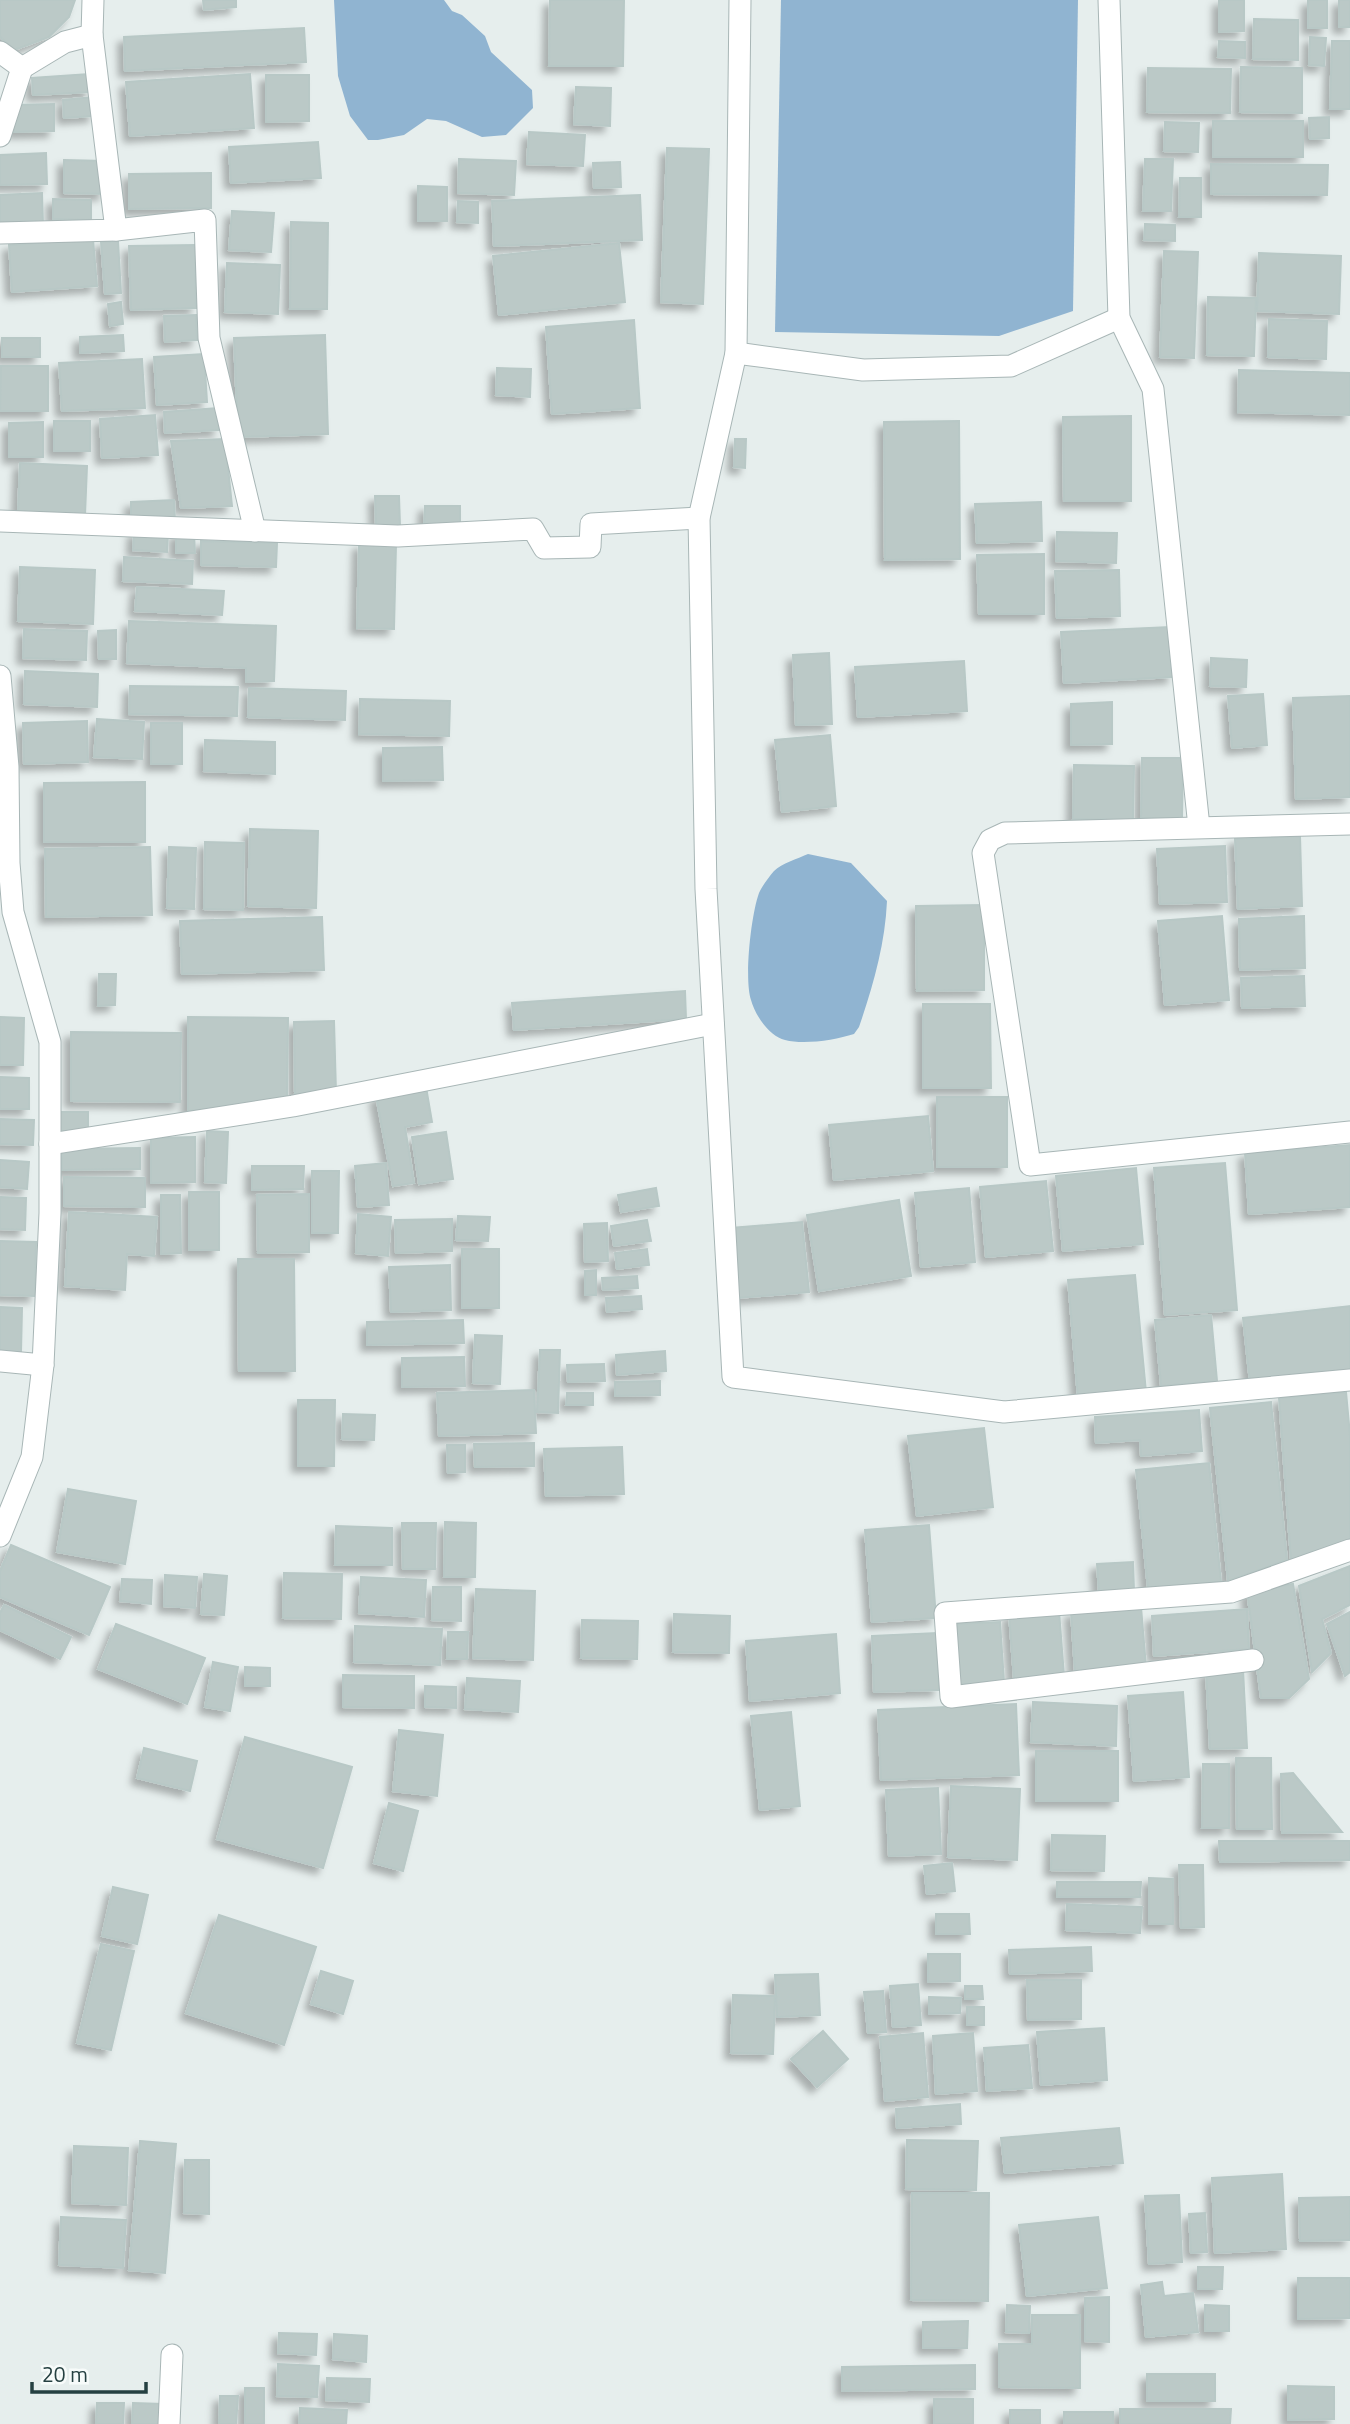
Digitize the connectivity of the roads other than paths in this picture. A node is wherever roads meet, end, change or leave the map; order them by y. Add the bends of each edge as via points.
1 (93, 0) edge
2 (740, 0) edge
3 (1109, 0) edge
4 (92, 35) junction
5 (0, 52) edge
6 (22, 68) junction
7 (0, 136) edge
8 (116, 230) junction
9 (0, 233) edge
10 (1119, 318) junction
11 (736, 354) junction
12 (699, 518) junction
13 (0, 521) edge
14 (255, 531) junction
15 (0, 676) edge
16 (1350, 824) edge
17 (1199, 827) junction
18 (5, 864) edge
19 (713, 1024) junction
20 (1350, 1132) edge
21 (50, 1144) junction
22 (0, 1361) edge
23 (43, 1365) junction
24 (1350, 1380) edge
25 (0, 1536) edge
26 (1350, 1550) edge
27 (1253, 1660) dead end
28 (172, 2355) dead end
29 (169, 2424) edge

1 - 4 street
2 - 11 street
3 - 10 street
4 - 6 street via 65,42
4 - 8 street
5 - 6 street
6 - 7 street
8 - 9 street
8 - 14 street via 205,220 209,338
10 - 11 street via 1011,366 863,370
10 - 17 street via 1153,389
11 - 12 street
12 - 14 street via 591,524 590,547 544,548 533,529 398,536
12 - 19 street
13 - 14 street
15 - 18 street via 8,767
16 - 17 street
17 - 20 street via 1004,833 990,840 983,853 1030,1165
18 - 21 street via 13,912 50,1042
19 - 21 street via 293,1106
19 - 24 street via 733,1377 1004,1412
21 - 23 street
22 - 23 street
23 - 25 street via 32,1457
26 - 27 street via 1231,1592 945,1613 951,1697
28 - 29 street

